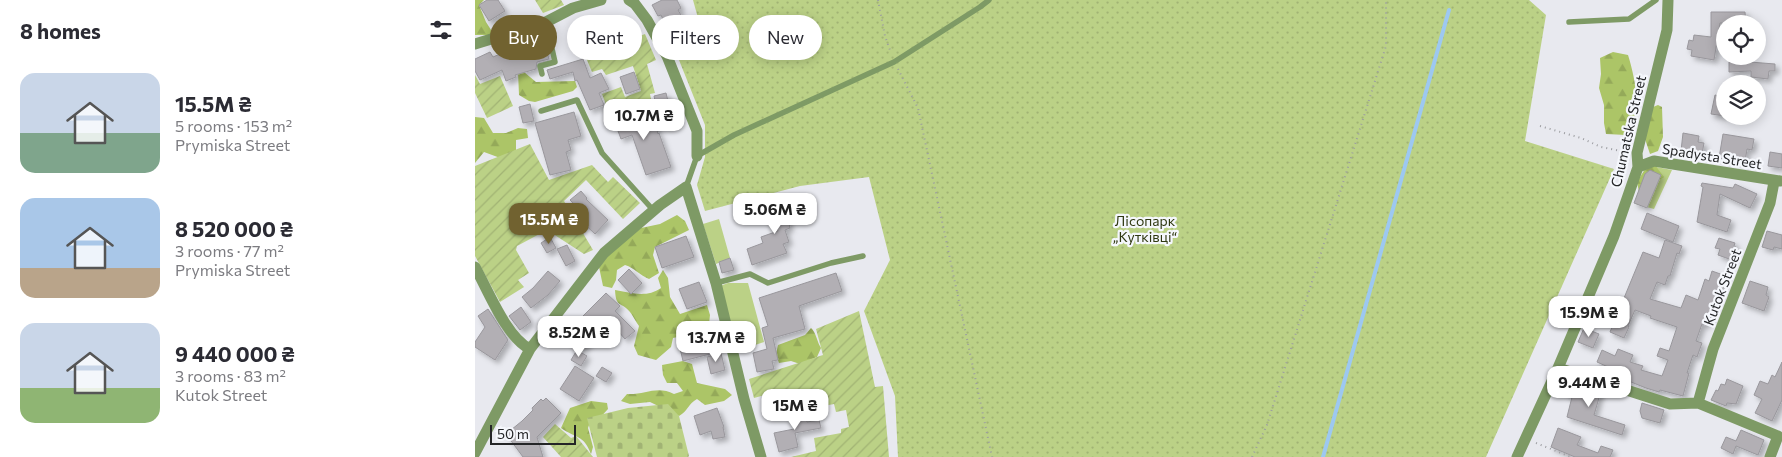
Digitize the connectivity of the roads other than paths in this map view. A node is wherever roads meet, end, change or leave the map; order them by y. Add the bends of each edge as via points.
1 (601, 0) edge
2 (629, 0) edge
3 (989, 0) edge
4 (1656, 0) edge
5 (1669, 0) edge
6 (557, 16) edge
7 (1569, 22) dead end
8 (490, 39) edge
9 (475, 44) edge
10 (555, 60) edge
11 (542, 74) dead end
12 (541, 111) dead end
13 (697, 156) junction
14 (1638, 167) junction
15 (1778, 181) edge
16 (686, 187) junction
17 (654, 210) junction
18 (863, 256) dead end
19 (475, 267) edge
20 (716, 283) junction
21 (529, 349) junction
22 (1558, 368) junction
23 (1698, 404) junction
24 (1780, 431) edge
25 (475, 453) edge
26 (761, 457) edge
27 (1517, 457) edge
28 (1770, 457) edge

1 - 6 street
2 - 13 street via 647,20 667,56 697,132
3 - 13 lane via 894,62 734,135
4 - 7 lane via 1629,19
5 - 14 street, Chumatska Street via 1667,30 1637,153
8 - 9 street
10 - 11 lane via 540,66
12 - 17 lane via 577,100 602,153
13 - 16 lane
14 - 15 street, Spadysta Street via 1654,161
14 - 22 street, Chumatska Street via 1614,236
15 - 23 street, Kutok Street via 1713,349
16 - 17 street
16 - 20 street
17 - 21 street via 604,253
18 - 20 lane via 768,283 750,274
19 - 21 street via 496,309 521,345
20 - 26 street
21 - 25 street
22 - 23 street via 1670,404
22 - 27 street, Chumatska Street
23 - 24 street
24 - 28 street

